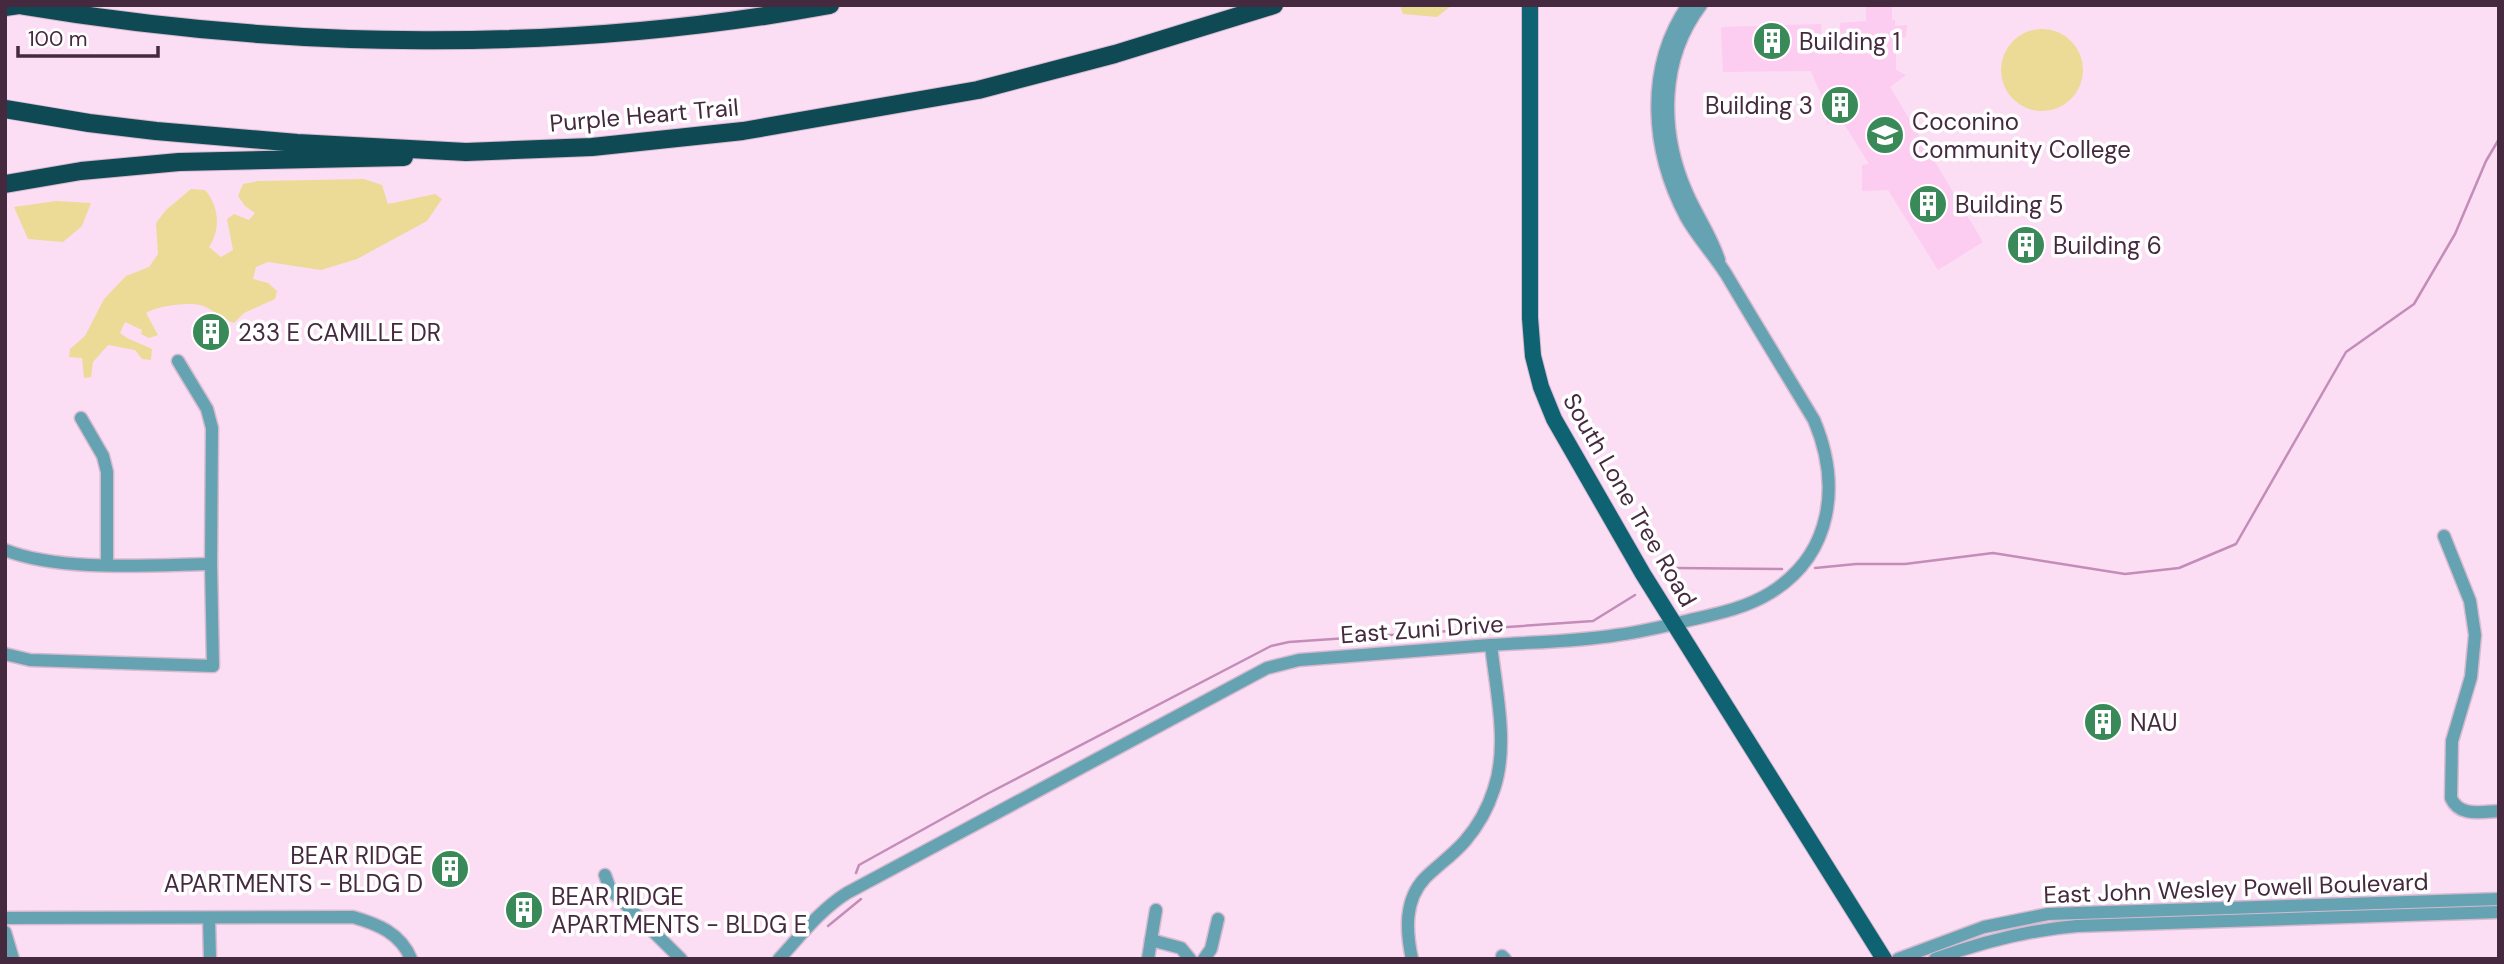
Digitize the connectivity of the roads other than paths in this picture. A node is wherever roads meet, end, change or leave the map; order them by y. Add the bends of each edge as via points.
1 (18, 5) edge
2 (830, 5) edge
3 (1273, 5) edge
4 (1530, 5) edge
5 (1688, 5) edge
6 (1701, 5) edge
7 (5, 7) edge
8 (5, 108) edge
9 (467, 152) junction
10 (5, 184) edge
11 (1721, 267) junction
12 (177, 361) dead end
13 (81, 418) dead end
14 (2444, 536) dead end
15 (5, 550) edge
16 (211, 564) junction
17 (107, 565) junction
18 (1674, 624) junction
19 (1491, 645) junction
20 (5, 654) edge
21 (2499, 811) edge
22 (606, 875) dead end
23 (2499, 898) edge
24 (1156, 910) dead end
25 (2499, 912) edge
26 (5, 918) edge
27 (209, 918) junction
28 (1218, 919) dead end
29 (5, 933) edge
30 (1151, 940) junction
31 (13, 959) edge
32 (210, 959) edge
33 (411, 959) edge
34 (681, 959) edge
35 (779, 959) edge
36 (1148, 959) edge
37 (1190, 959) edge
38 (1204, 959) edge
39 (1412, 959) edge
40 (1884, 959) edge
41 (1898, 959) edge
42 (1935, 959) edge

1 - 2 highway via 206,31 420,40 597,34
1 - 7 highway, bridge
3 - 9 highway, Purple Heart Trail via 1035,77 903,104 743,131
4 - 18 main road, South Lone Tree Road via 1532,356 1554,419
5 - 11 street, East Zuni Drive via 1666,44 1661,64 1658,131 1675,194
6 - 11 street, East Zuni Drive via 1684,32 1672,66 1669,130 1686,191 1713,241
8 - 9 highway, Purple Heart Trail via 211,137
9 - 10 highway via 178,162
11 - 18 street, East Zuni Drive via 1814,420 1829,467 1828,509 1807,559 1769,594 1737,608
12 - 16 street via 207,409 212,428
13 - 17 street via 107,472
14 - 21 street via 2464,581 2474,625 2471,677 2451,748 2450,795 2457,808 2466,812
15 - 17 street
16 - 17 street
16 - 20 street via 213,666 30,660
18 - 19 street, East Zuni Drive via 1615,636
18 - 40 main road, South Lone Tree Road
19 - 35 street, East Zuni Drive via 1299,660 1267,668 847,893 816,917
19 - 39 street via 1501,743 1498,774 1477,825 1451,856 1423,879 1410,904 1406,926
22 - 34 street via 610,889
23 - 41 street, East John Wesley Powell Boulevard via 2048,914 1984,927
24 - 30 street
25 - 42 street, East John Wesley Powell Boulevard via 2049,928 1988,940
26 - 27 street
27 - 32 street
27 - 33 street via 353,917 381,926 400,940
28 - 38 street
29 - 31 street
30 - 36 street
30 - 37 street via 1181,948

